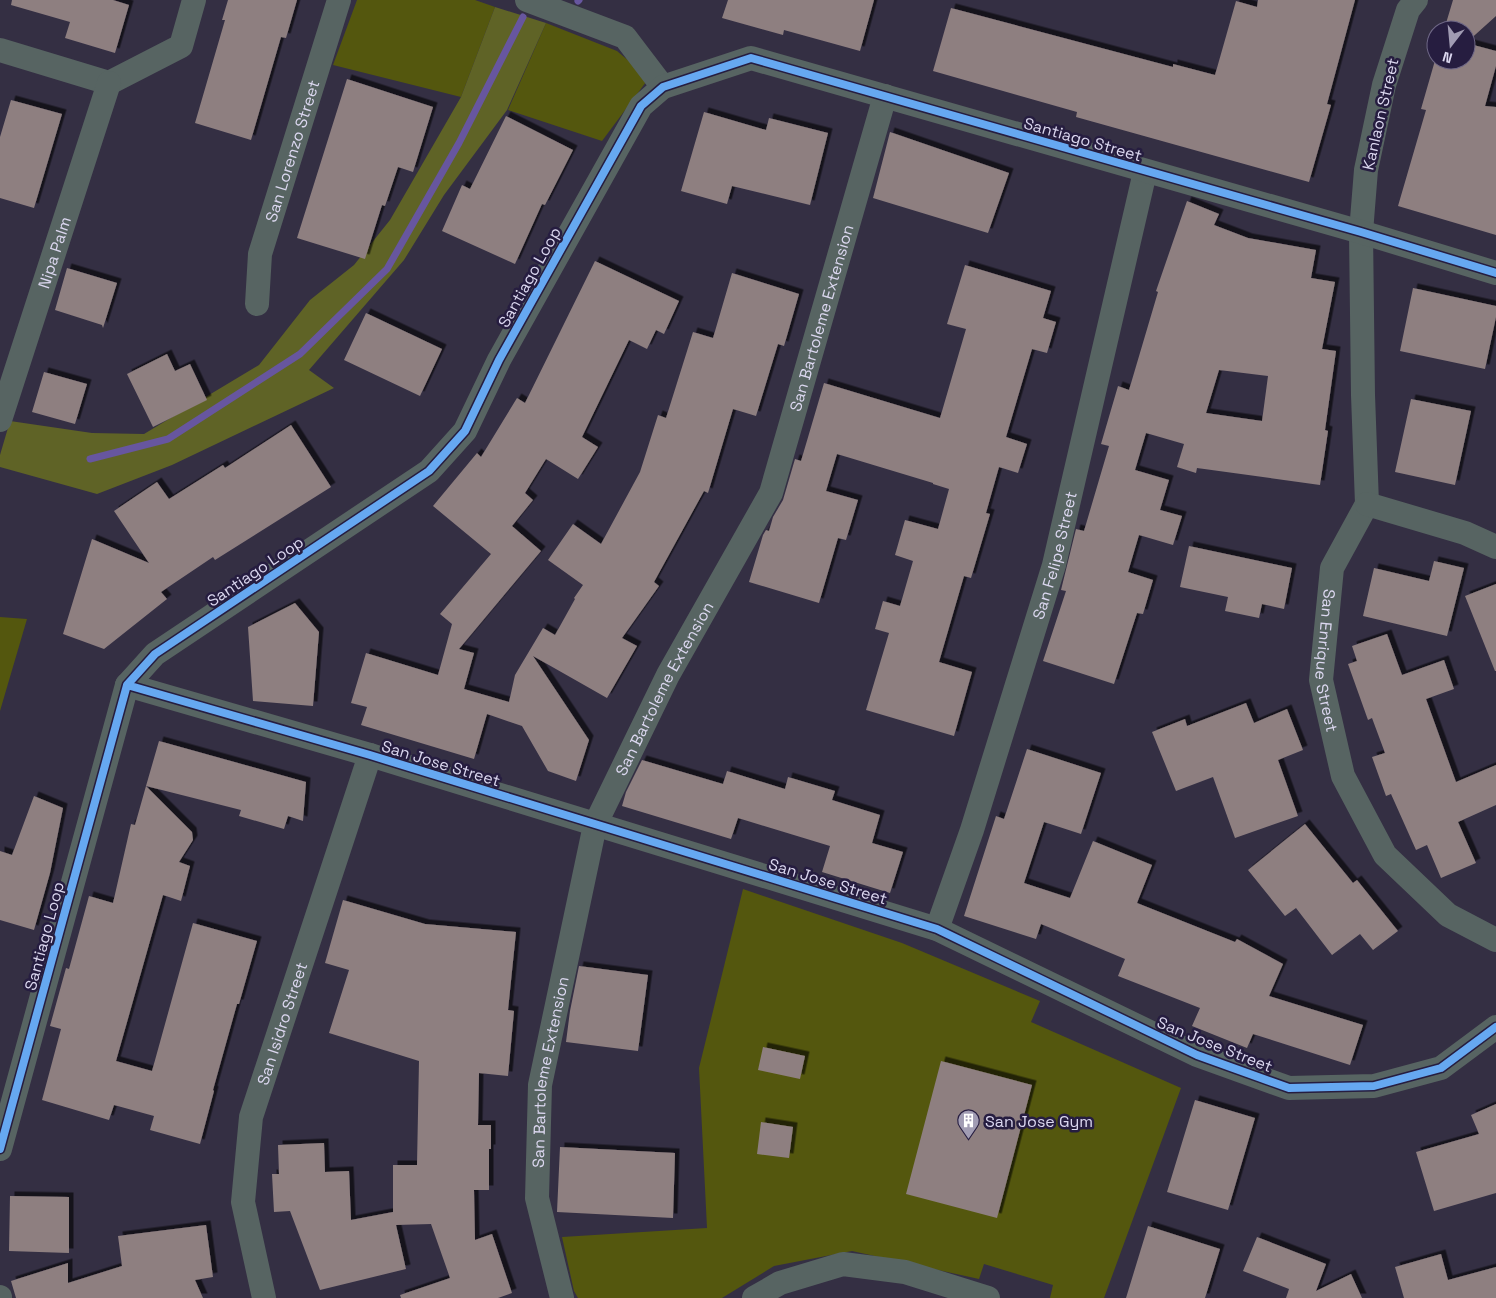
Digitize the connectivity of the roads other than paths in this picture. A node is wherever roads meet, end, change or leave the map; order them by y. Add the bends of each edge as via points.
1 (194, 0) edge
2 (339, 0) edge
3 (527, 0) edge
4 (1416, 0) edge
5 (0, 50) edge
6 (109, 83) junction
7 (663, 88) junction
8 (885, 96) junction
9 (1146, 172) junction
10 (1361, 232) junction
11 (1496, 273) edge
12 (257, 304) dead end
13 (0, 420) edge
14 (1367, 504) junction
15 (1496, 547) edge
16 (127, 685) junction
17 (370, 756) junction
18 (595, 825) junction
19 (937, 929) junction
20 (1496, 940) edge
21 (1496, 1027) edge
22 (0, 1149) edge
23 (264, 1298) edge
24 (562, 1298) edge
25 (754, 1298) edge
26 (988, 1298) edge

1 - 6 street via 181,46
2 - 12 street, San Lorenzo Street via 260,254
3 - 7 street via 625,36
4 - 10 street, Kanlaon Street via 1408,10 1384,84 1366,170
5 - 6 street
6 - 13 street, Nipa Palm
7 - 8 street, Santiago Street via 751,58
7 - 16 street, Santiago Loop via 641,106 499,360 465,431 429,470 155,654
8 - 9 street, Santiago Street
8 - 18 street, San Bartoleme Extension via 771,494 668,675
9 - 10 street, Santiago Street
9 - 19 street, San Felipe Street via 1054,565 972,830
10 - 11 street, Santiago Street
10 - 14 street
14 - 15 street via 1465,533
14 - 20 street, San Enrique Street via 1332,568 1321,680 1343,776 1385,854 1448,915
16 - 17 street, San Jose Street
16 - 22 street, Santiago Loop
17 - 18 street, San Jose Street
17 - 23 street, San Isidro Street via 251,1117 243,1202
18 - 19 street, San Jose Street
18 - 24 street, San Bartoleme Extension via 540,1085 537,1198
19 - 21 street, San Jose Street via 1197,1055 1289,1088 1374,1086 1441,1068
25 - 26 street via 780,1283 843,1264 905,1272

